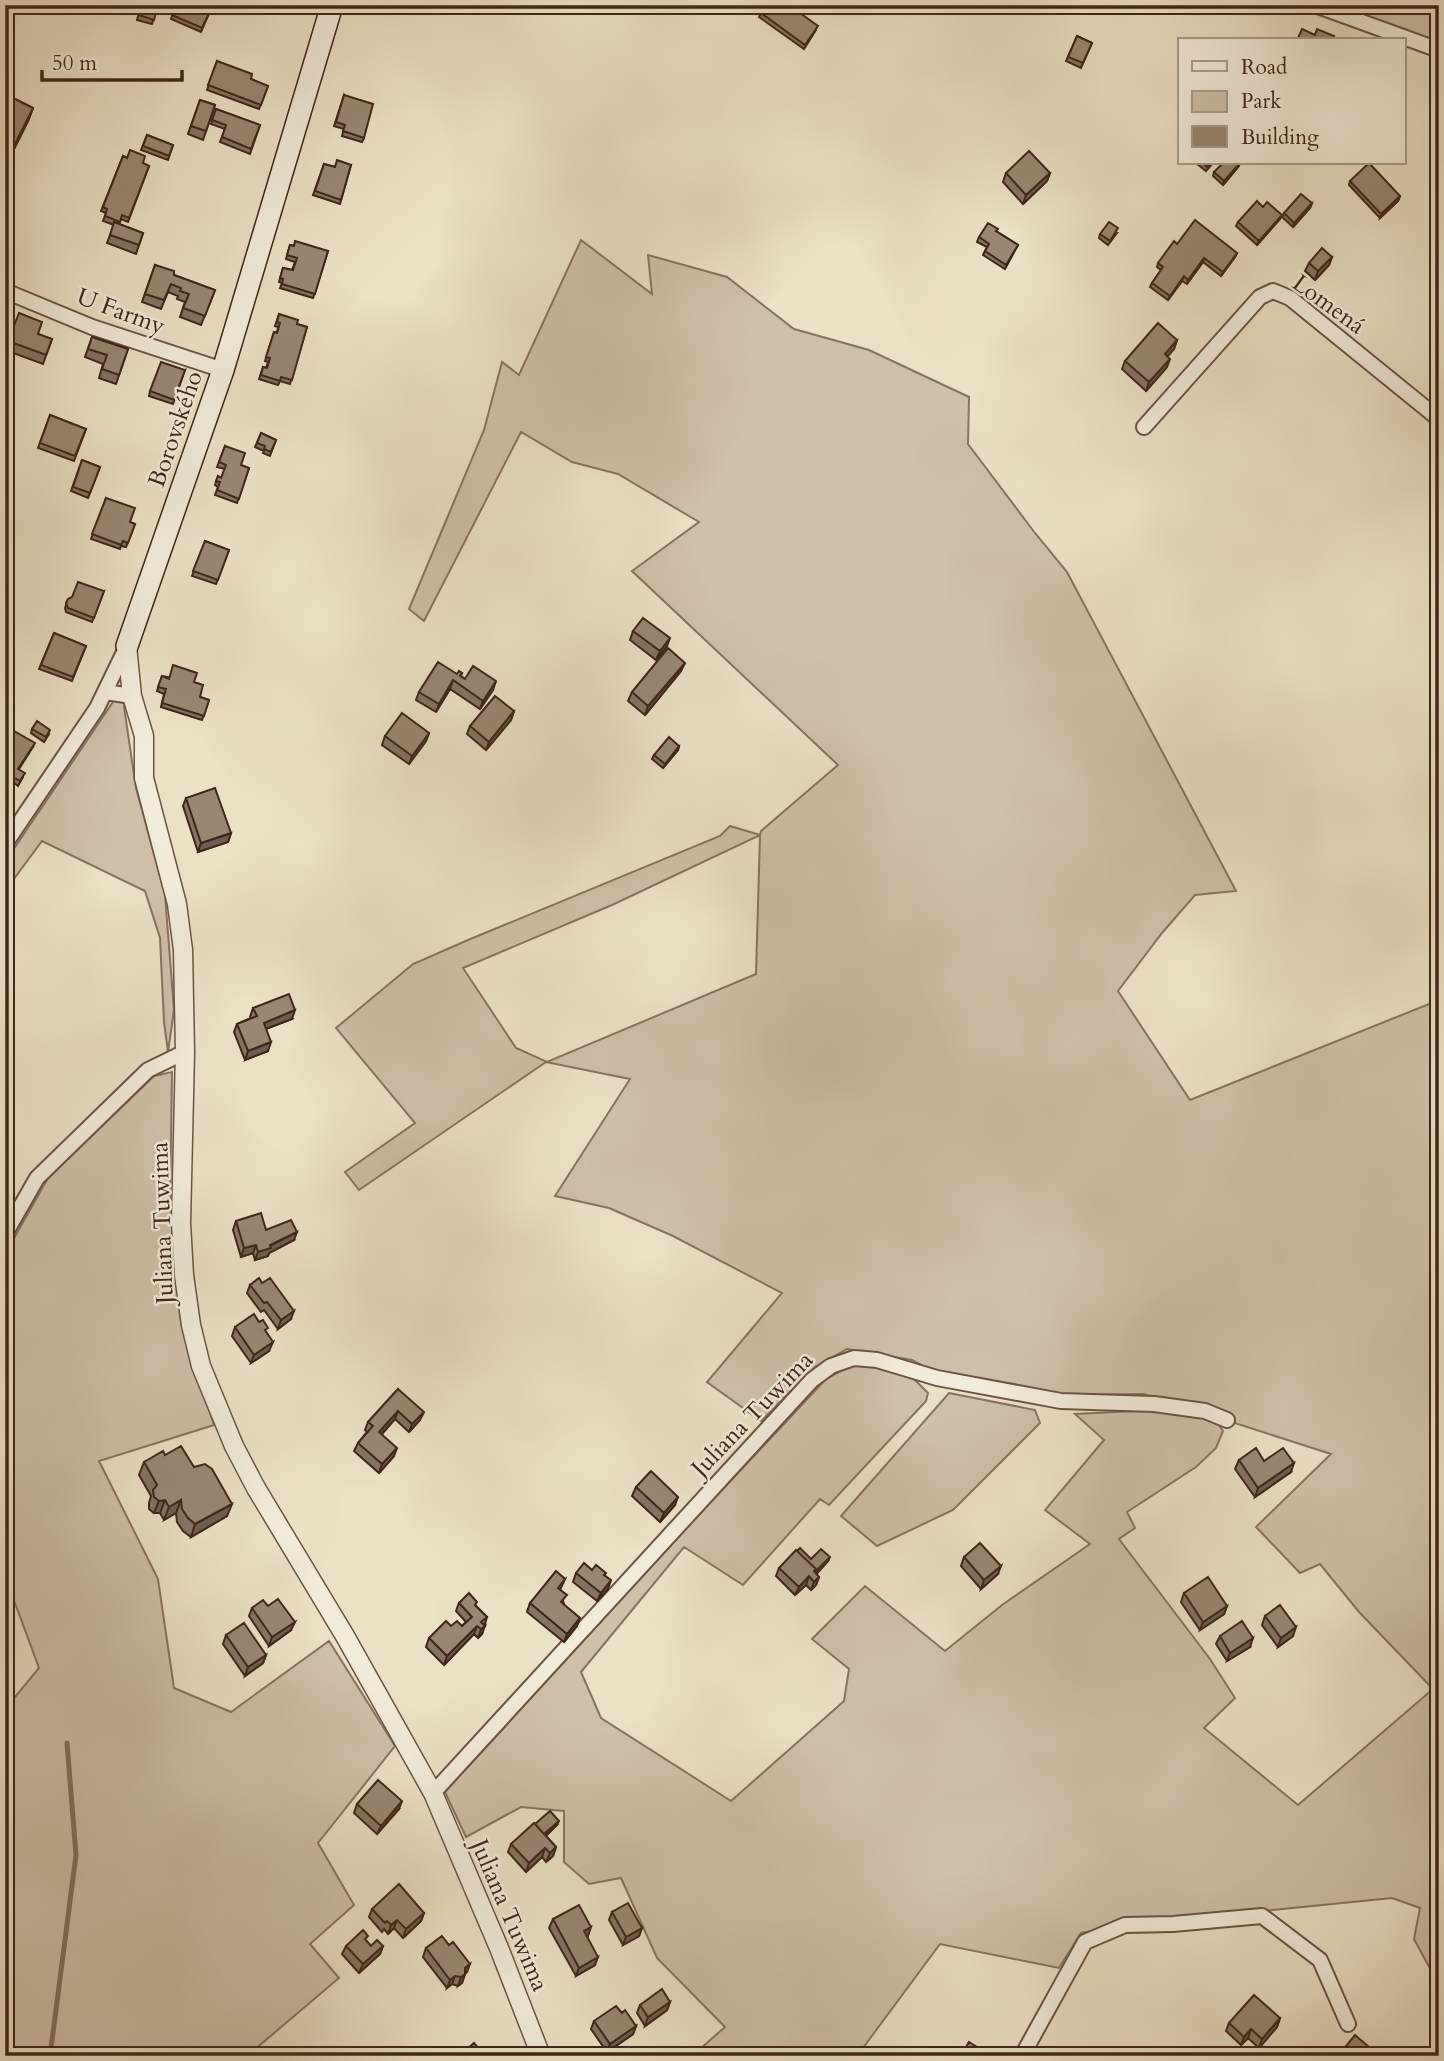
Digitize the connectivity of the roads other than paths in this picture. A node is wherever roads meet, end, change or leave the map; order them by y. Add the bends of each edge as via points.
1 (332, 5) edge
2 (1315, 5) edge
3 (1406, 38) edge
4 (1406, 38) edge
5 (1439, 50) edge
6 (5, 291) edge
7 (223, 370) junction
8 (1439, 419) edge
9 (1144, 427) dead end
10 (127, 646) junction
11 (104, 692) junction
12 (132, 695) junction
13 (5, 844) edge
14 (185, 1052) junction
15 (5, 1234) edge
16 (1227, 1420) dead end
17 (433, 1793) junction
18 (1348, 2024) dead end
19 (541, 2056) edge
20 (1022, 2056) edge

1 - 7 main road, Borovského
2 - 3 street
4 - 5 street
6 - 7 street, U Farmy via 92,327
7 - 10 main road, Borovského
8 - 9 street, Lomená via 1290,298 1273,291 1260,296
10 - 11 street, Borovského
10 - 12 street, Juliana Tuwima
11 - 12 street
11 - 13 street, Borovského
12 - 14 street, Juliana Tuwima via 144,736 144,778 177,904 183,950
14 - 15 street via 148,1070 37,1178
14 - 17 street, Juliana Tuwima via 181,1223 189,1312 201,1366 256,1488
16 - 17 street, Juliana Tuwima via 1205,1410 1154,1404 1061,1401 937,1378 877,1360 854,1358 831,1366 813,1380
17 - 19 street, Juliana Tuwima
18 - 20 street via 1320,1960 1262,1916 1125,1925 1085,1942

